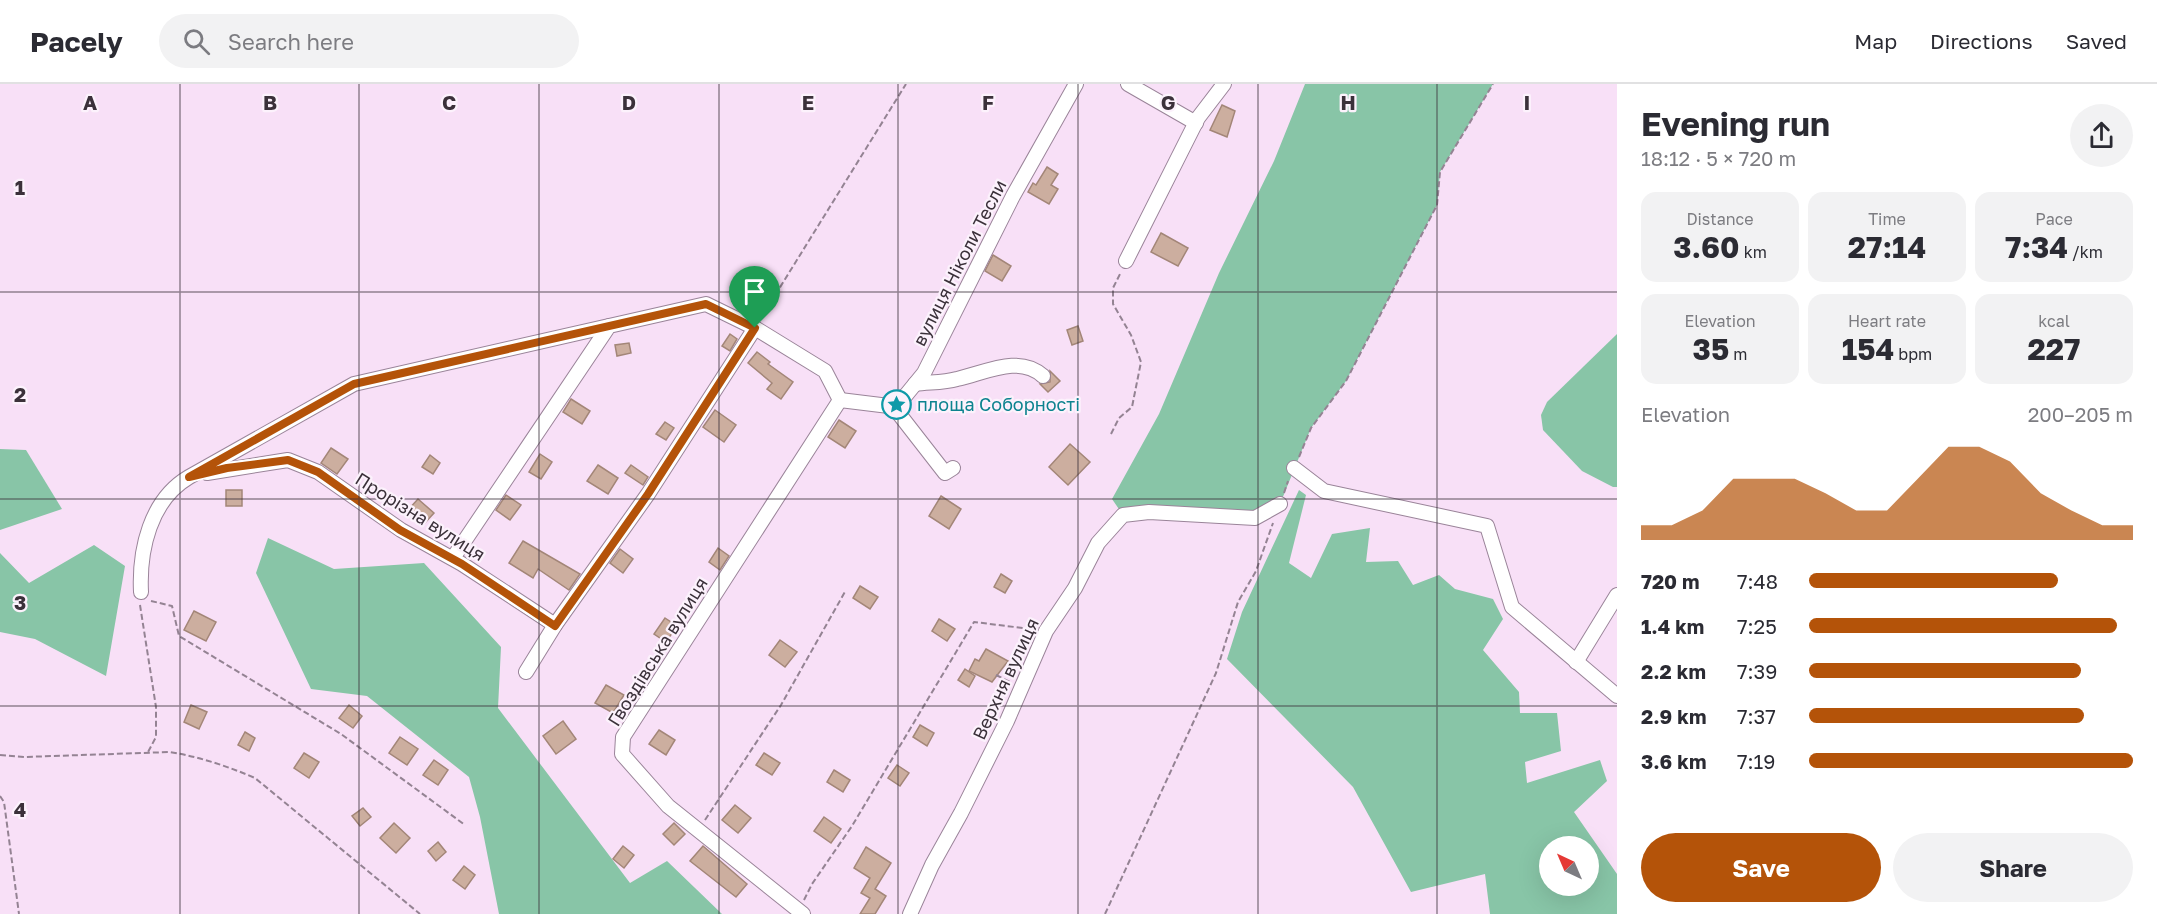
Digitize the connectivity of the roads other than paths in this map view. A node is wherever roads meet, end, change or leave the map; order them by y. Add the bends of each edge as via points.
1 (1076, 84) edge
2 (1128, 84) edge
3 (1224, 84) edge
4 (1196, 123) junction
5 (1126, 261) road end
6 (609, 326) junction
7 (755, 328) junction
8 (1043, 376) dead end
9 (915, 384) junction
10 (839, 398) junction
11 (889, 406) junction
12 (1294, 468) road end
13 (949, 471) dead end
14 (189, 477) junction
15 (1280, 504) road end
16 (453, 558) junction
17 (141, 592) road end
18 (1617, 595) edge
19 (555, 626) junction
20 (1576, 662) junction
21 (526, 672) dead end
22 (1617, 696) edge
23 (801, 912) edge
24 (910, 914) edge

1 - 9 street, вулиця Ніколи Тесли
2 - 4 street
3 - 4 street
4 - 5 street
6 - 7 street via 706,304
6 - 14 street via 354,384
6 - 16 street
7 - 10 street via 825,371
7 - 19 street via 648,494
8 - 9 street via 1033,367 1018,365
9 - 11 street, вулиця Ніколи Тесли
10 - 11 street
10 - 23 street, Гвоздівська вулиця via 623,737 622,754 668,806
11 - 13 street via 897,410
12 - 20 street via 1324,491 1487,526 1512,607
14 - 16 street, Прорізна вулиця via 288,460 318,472 400,530
14 - 17 street via 174,486 150,524 140,563
15 - 24 street, Верхня вулиця via 1255,518 1149,512 1123,515 1098,543 1075,588 1046,631 1007,721
16 - 19 street, Прорізна вулиця
18 - 20 street
19 - 21 street
20 - 22 street

